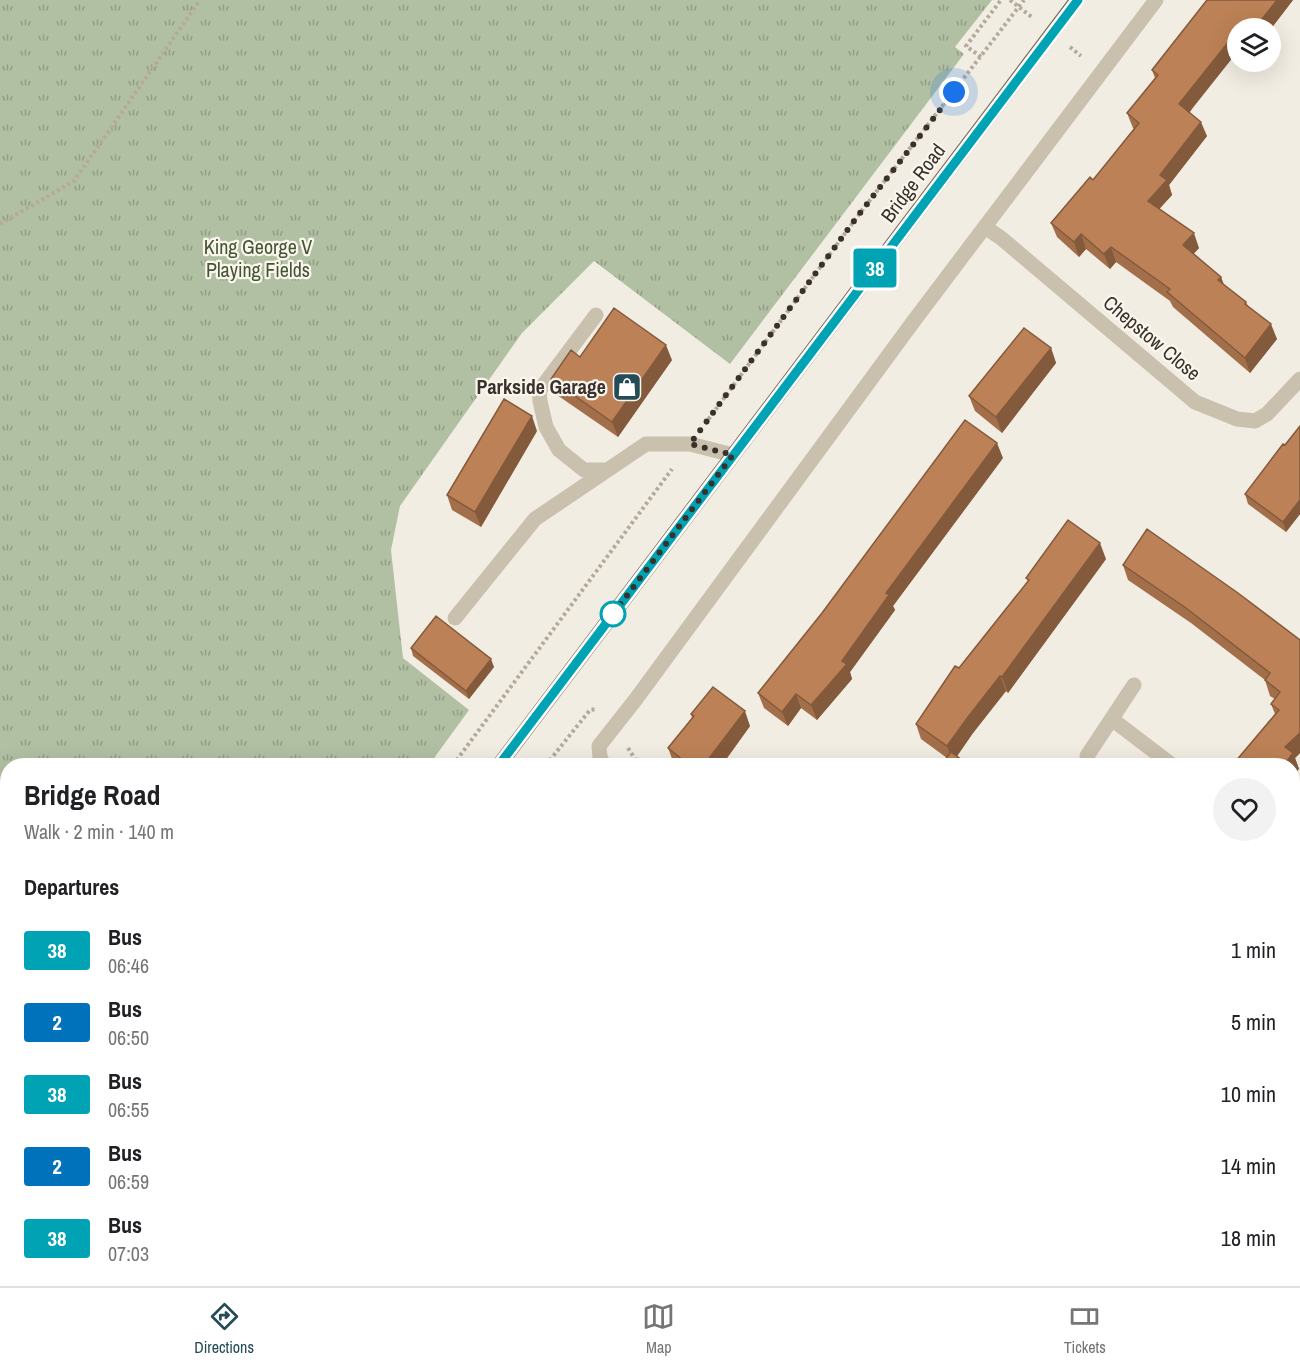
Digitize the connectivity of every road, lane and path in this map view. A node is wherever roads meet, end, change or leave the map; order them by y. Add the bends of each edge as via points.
1 (200, 0) edge
2 (1000, 0) edge
3 (1024, 0) edge
4 (1077, 0) edge
5 (1156, 0) edge
6 (981, 57) junction
7 (0, 224) edge
8 (985, 227) junction
9 (596, 315) dead end
10 (1300, 379) edge
11 (690, 444) junction
12 (733, 455) junction
13 (605, 470) junction
14 (455, 618) dead end
15 (1134, 685) dead end
16 (1113, 720) junction
17 (1087, 756) dead end
18 (458, 758) edge
19 (504, 758) edge
20 (600, 758) edge
21 (1163, 758) edge

1 - 7 path via 74,181
2 - 6 path via 966,46
3 - 6 path
4 - 12 main road, Bridge Road
5 - 8 street
6 - 11 path
8 - 10 street, Chepstow Close via 1195,402 1237,419 1255,421 1267,414
8 - 20 street via 606,736 599,746
9 - 13 street via 539,391 546,427 559,450 584,470
11 - 12 street
11 - 13 street via 646,444
11 - 18 path
12 - 19 main road, Bridge Road
13 - 14 street via 535,519
15 - 16 street
16 - 17 street
16 - 21 street

